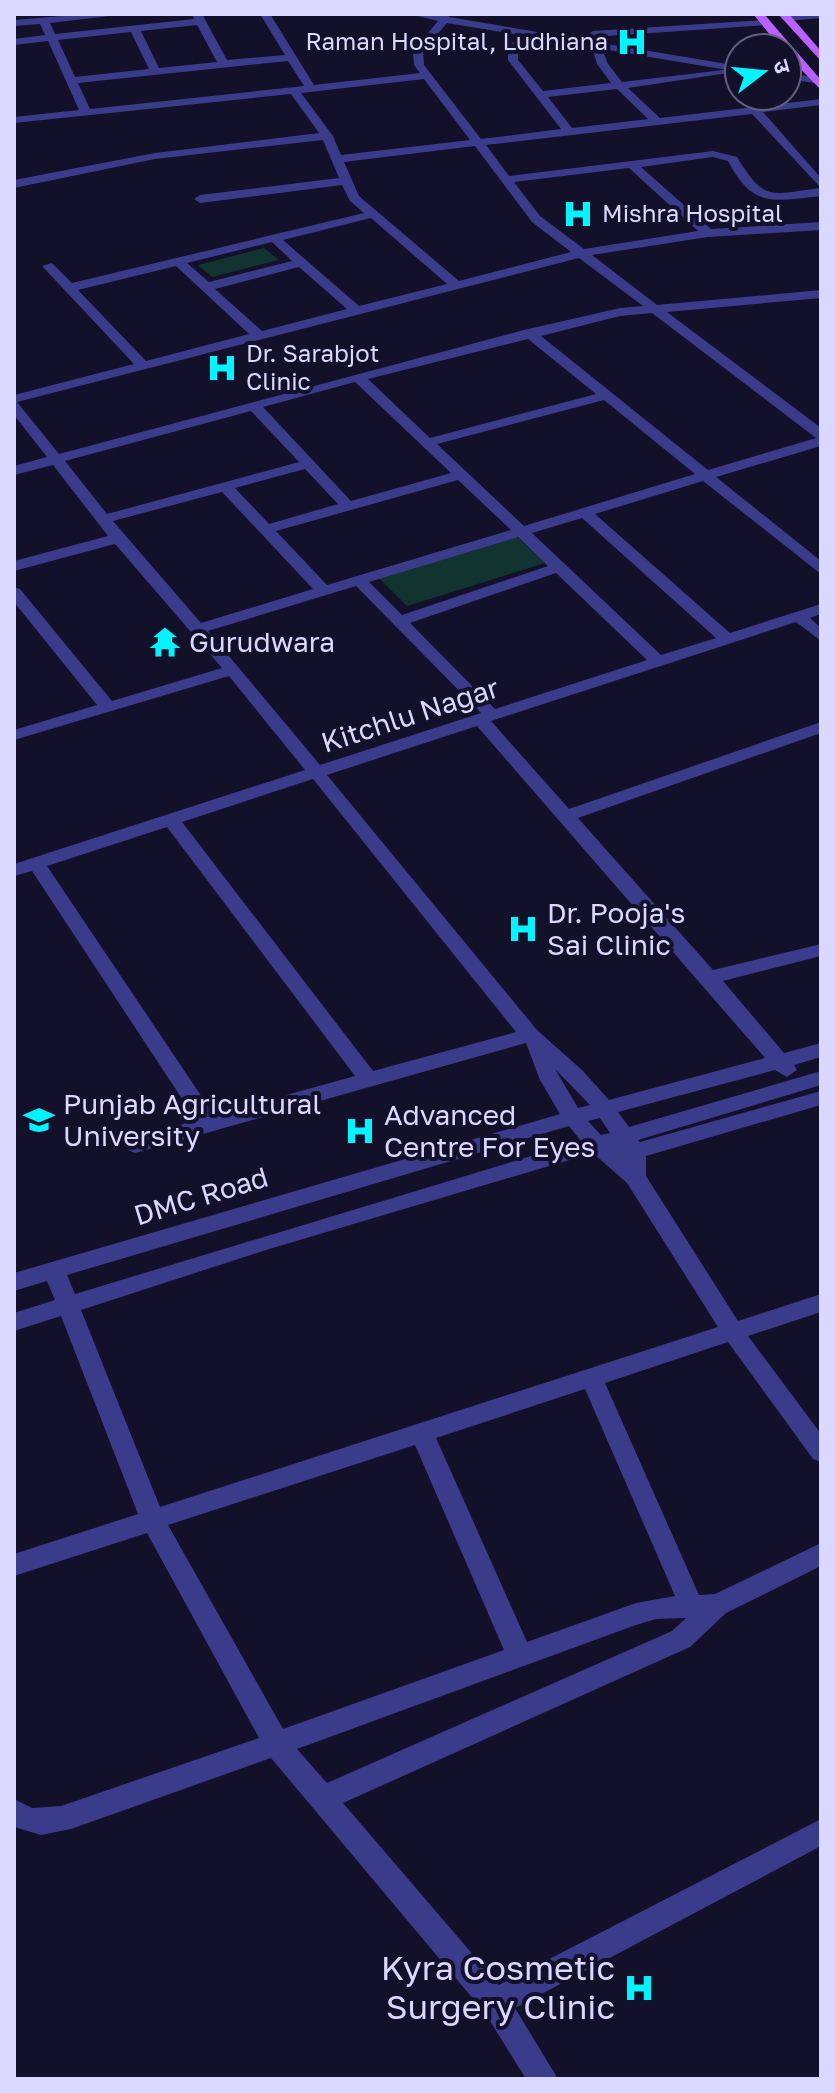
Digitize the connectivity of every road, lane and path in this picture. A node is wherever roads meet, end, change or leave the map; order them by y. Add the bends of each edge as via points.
1 (113, 14) edge
2 (122, 14) edge
3 (265, 14) edge
4 (414, 14) edge
5 (821, 15) edge
6 (444, 16) edge
7 (785, 16) edge
8 (199, 17) edge
9 (761, 18) edge
10 (44, 22) junction
11 (14, 23) edge
12 (135, 29) junction
13 (527, 32) junction
14 (556, 37) junction
15 (51, 39) junction
16 (14, 42) edge
17 (596, 42) junction
18 (292, 57) junction
19 (821, 58) edge
20 (224, 64) junction
21 (803, 66) edge
22 (723, 67) edge
23 (155, 71) junction
24 (723, 72) edge
25 (424, 76) junction
26 (69, 81) junction
27 (819, 83) edge
28 (623, 86) junction
29 (311, 89) junction
30 (294, 91) junction
31 (539, 95) junction
32 (723, 111) edge
33 (757, 112) edge
34 (86, 113) junction
35 (655, 119) junction
36 (14, 120) edge
37 (567, 129) junction
38 (327, 136) junction
39 (474, 141) junction
40 (338, 159) junction
41 (631, 164) junction
42 (505, 180) junction
43 (346, 181) junction
44 (14, 184) edge
45 (821, 185) edge
46 (821, 192) edge
47 (200, 199) dead end
48 (373, 214) junction
49 (821, 226) edge
50 (708, 233) junction
51 (274, 238) junction
52 (578, 254) junction
53 (178, 261) junction
54 (302, 262) junction
55 (48, 266) dead end
56 (206, 287) junction
57 (459, 287) junction
58 (69, 288) junction
59 (821, 294) edge
60 (651, 307) junction
61 (358, 312) junction
62 (529, 333) junction
63 (260, 337) junction
64 (143, 366) junction
65 (358, 377) junction
66 (604, 396) junction
67 (14, 399) edge
68 (14, 406) edge
69 (254, 406) junction
70 (821, 435) edge
71 (821, 441) edge
72 (426, 443) junction
73 (55, 460) junction
74 (308, 464) junction
75 (14, 471) edge
76 (459, 475) junction
77 (701, 475) junction
78 (225, 486) junction
79 (348, 506) junction
80 (584, 512) junction
81 (104, 519) junction
82 (266, 529) junction
83 (519, 531) junction
84 (118, 538) junction
85 (14, 566) edge
86 (557, 568) junction
87 (821, 569) edge
88 (357, 579) junction
89 (323, 590) junction
90 (14, 592) edge
91 (821, 609) edge
92 (798, 616) junction
93 (400, 621) junction
94 (198, 629) junction
95 (821, 636) edge
96 (727, 639) junction
97 (658, 661) junction
98 (233, 670) junction
99 (108, 707) junction
100 (487, 718) junction
101 (821, 727) edge
102 (14, 735) edge
103 (315, 773) junction
104 (567, 816) junction
105 (170, 819) junction
106 (36, 863) junction
107 (14, 870) edge
108 (821, 950) edge
109 (709, 978) junction
110 (533, 1039) junction
111 (821, 1050) edge
112 (779, 1061) junction
113 (821, 1078) edge
114 (369, 1080) junction
115 (799, 1085) junction
116 (821, 1098) edge
117 (604, 1108) junction
118 (574, 1117) junction
119 (209, 1124) junction
120 (629, 1144) junction
121 (135, 1145) dead end
122 (601, 1152) junction
123 (635, 1177) junction
124 (54, 1270) junction
125 (14, 1282) edge
126 (821, 1303) edge
127 (68, 1304) junction
128 (14, 1322) edge
129 (733, 1332) junction
130 (592, 1379) junction
131 (423, 1435) junction
132 (821, 1452) edge
133 (152, 1519) junction
134 (821, 1554) edge
135 (14, 1565) edge
136 (704, 1605) junction
137 (520, 1656) junction
138 (278, 1746) junction
139 (321, 1799) junction
140 (14, 1812) edge
141 (820, 1832) edge
142 (495, 2003) junction
143 (543, 2079) edge

1 - 2 street
1 - 10 street
3 - 18 street
4 - 6 street
5 - 7 street
6 - 13 street
6 - 25 street via 418,51
7 - 19 main road
8 - 12 street
8 - 20 street
9 - 14 street
10 - 11 street
10 - 15 street
12 - 15 street
12 - 23 street
13 - 14 street
13 - 31 street via 513,48 513,60
14 - 17 street
15 - 16 street
15 - 26 street
17 - 22 street
17 - 28 street via 598,57
18 - 20 street
18 - 29 street
20 - 23 street
21 - 27 main road
23 - 26 street
24 - 28 street
25 - 29 street
25 - 39 street
26 - 34 street
28 - 31 street
28 - 35 street
29 - 30 street
30 - 34 street
30 - 38 street
31 - 37 street
32 - 35 street
33 - 45 street
34 - 36 street
35 - 37 street
37 - 39 street
38 - 40 street
38 - 44 street via 155,156
39 - 40 street
39 - 42 street
40 - 43 street
41 - 42 street
41 - 46 street via 722,154 733,159 756,194
41 - 50 street
42 - 52 street via 536,219
43 - 47 street
43 - 48 street via 354,198
48 - 51 street
48 - 57 street
49 - 50 street
50 - 52 street
51 - 53 street
51 - 54 street
52 - 57 street
52 - 60 street
53 - 56 street
53 - 58 street
54 - 56 street
54 - 61 street
55 - 58 street
56 - 63 street
57 - 61 street
58 - 64 street
59 - 60 street
60 - 62 street
60 - 70 street
61 - 63 street
62 - 65 street
62 - 66 street
63 - 64 street
64 - 67 street
65 - 69 street
65 - 72 street
66 - 72 street
66 - 77 street
68 - 73 street
69 - 73 street
69 - 74 street
71 - 77 street
72 - 76 street
73 - 75 street
73 - 81 street
74 - 78 street
74 - 79 street
76 - 79 street
76 - 83 street
77 - 80 street
77 - 87 street
78 - 81 street
78 - 82 street
79 - 82 street
80 - 83 street
80 - 96 street
81 - 84 street
82 - 89 street
83 - 86 street
83 - 88 street
84 - 85 street
84 - 94 street
86 - 93 street
86 - 97 street
88 - 89 street
88 - 93 street
89 - 94 street
90 - 99 street
91 - 92 street, Kitchlu Nagar
92 - 95 street
92 - 96 street, Kitchlu Nagar
93 - 100 street
94 - 98 street
96 - 97 street, Kitchlu Nagar
97 - 100 street, Kitchlu Nagar
98 - 99 street
98 - 103 street
99 - 102 street
100 - 103 street, Kitchlu Nagar
100 - 104 street
101 - 104 street
103 - 105 street, Kitchlu Nagar
103 - 110 street
104 - 109 street
105 - 106 street, Kitchlu Nagar
105 - 114 street
106 - 107 street, Kitchlu Nagar
106 - 119 street
108 - 109 street
109 - 112 street
110 - 114 street
110 - 117 street
110 - 118 street
111 - 112 street, DMC Road
112 - 115 street
112 - 117 street, DMC Road
113 - 115 street
114 - 119 street
115 - 120 street
116 - 120 street
117 - 118 street, DMC Road
117 - 120 street
118 - 122 street
118 - 124 street, DMC Road
119 - 121 street
120 - 122 street
120 - 123 street
122 - 123 street
122 - 127 street
123 - 129 street
124 - 125 street, DMC Road
124 - 127 street
126 - 129 street
127 - 128 street
127 - 133 street
129 - 130 street
129 - 132 street
130 - 131 street
130 - 136 street
131 - 133 street
131 - 137 street
133 - 135 street
133 - 138 street
134 - 136 street
136 - 137 street via 636,1614
136 - 139 street via 681,1639
137 - 138 street
138 - 139 street
138 - 140 street via 91,1811 40,1823 26,1822
139 - 142 street
141 - 142 street
142 - 143 street

